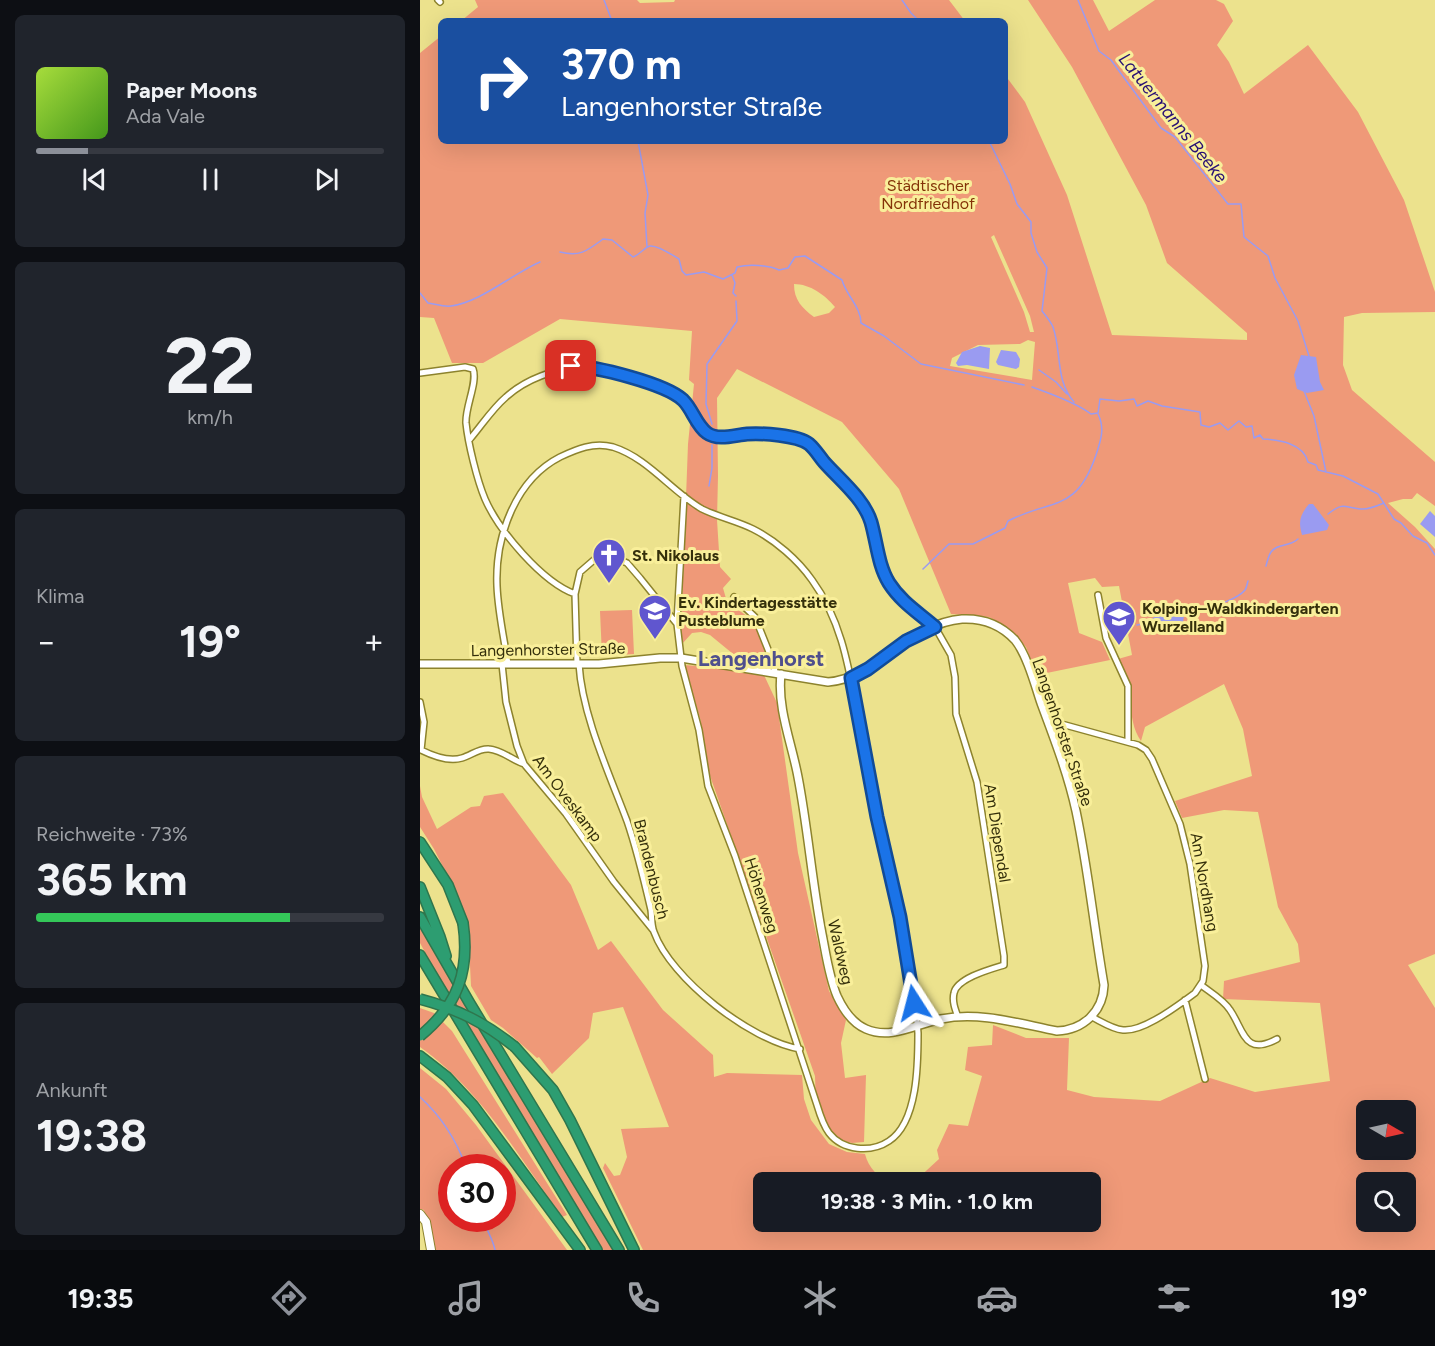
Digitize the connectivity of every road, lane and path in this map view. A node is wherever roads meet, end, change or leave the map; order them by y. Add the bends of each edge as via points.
1 (420, 373) edge
2 (470, 439) junction
3 (686, 497) junction
4 (505, 529) junction
5 (575, 594) junction
6 (1098, 595) dead end
7 (734, 597) dead end
8 (677, 624) junction
9 (935, 627) junction
10 (681, 658) junction
11 (420, 664) edge
12 (505, 664) junction
13 (578, 664) junction
14 (777, 674) junction
15 (851, 678) junction
16 (420, 702) edge
17 (1047, 720) junction
18 (1128, 742) junction
19 (524, 764) junction
20 (420, 842) edge
21 (420, 887) edge
22 (420, 917) edge
23 (653, 930) junction
24 (420, 955) edge
25 (420, 963) edge
26 (450, 970) junction
27 (434, 979) junction
28 (1201, 985) junction
29 (420, 999) edge
30 (1185, 1000) junction
31 (958, 1017) junction
32 (1092, 1017) junction
33 (917, 1026) junction
34 (420, 1036) edge
35 (1276, 1039) dead end
36 (800, 1050) junction
37 (420, 1056) edge
38 (1205, 1079) dead end
39 (832, 1136) joint
40 (420, 1214) edge
41 (431, 1250) edge
42 (580, 1250) edge
43 (597, 1250) edge
44 (619, 1250) edge
45 (634, 1250) edge

1 - 2 street via 473,369 466,422
2 - 4 street via 484,496
2 - 9 street via 516,389 571,366 607,369 670,392 682,399 705,432 714,436 796,438 809,444 867,513 883,571 894,591
3 - 4 street, Am Oveskamp via 622,451 588,446 537,472 514,504
3 - 8 street, Höhenweg
3 - 15 street, Am Oveskamp via 701,508 754,530 801,566 837,624
4 - 5 street via 534,566
4 - 12 street, Am Oveskamp via 496,582
5 - 8 street via 580,572 590,561 620,560 627,563
5 - 13 street, Brandenbusch
6 - 18 street via 1106,638 1128,686
7 - 14 street via 755,617
8 - 10 street, Höhenweg
9 - 15 street, Langenhorster Straße
9 - 17 street, Langenhorster Straße via 973,619 991,623 1008,634 1019,647
9 - 31 street, Am Diependal via 951,655 956,714 975,773 1004,956 1004,965 957,986 953,1000
10 - 13 street, Langenhorster Straße
10 - 14 street, Langenhorster Straße
10 - 36 street, Höhenweg via 708,786
11 - 12 street, Langenhorster Straße
12 - 13 street, Langenhorster Straße
12 - 19 street, Am Oveskamp via 506,702
13 - 23 street, Brandenbusch via 592,723 636,851
14 - 15 street, Langenhorster Straße via 828,682
14 - 33 street, Waldweg via 800,786 812,883 837,995 849,1016 864,1029 887,1034
15 - 33 street, Am Oveskamp via 900,917
16 - 19 street via 424,722 421,750 455,760 490,749
17 - 18 street, Am Nordhang
17 - 32 street, Langenhorster Straße via 1076,810 1104,985
18 - 28 street, Am Nordhang via 1146,750 1152,759 1186,842 1205,966
19 - 23 street, Am Oveskamp
20 - 34 highway, bridge via 448,885 463,922 465,956 459,985 439,1018
21 - 26 highway
22 - 26 highway
23 - 36 street, Brandenbusch via 682,974 713,1004 746,1027
24 - 27 highway
25 - 27 highway
26 - 44 highway
27 - 43 highway
28 - 30 street
28 - 35 street via 1229,1007 1245,1039 1262,1045
29 - 45 highway, bridge via 457,1010 492,1029 539,1072 559,1100
30 - 32 street via 1133,1029 1123,1030
30 - 38 street
31 - 32 street, Waldweg via 988,1017 1058,1031 1077,1027
31 - 33 street, Waldweg
33 - 39 street, Am Oveskamp via 913,1097 897,1135 874,1148 846,1146
36 - 39 street, Höhenweg via 817,1106
37 - 42 highway via 447,1077 478,1112
40 - 41 main road via 426,1222

